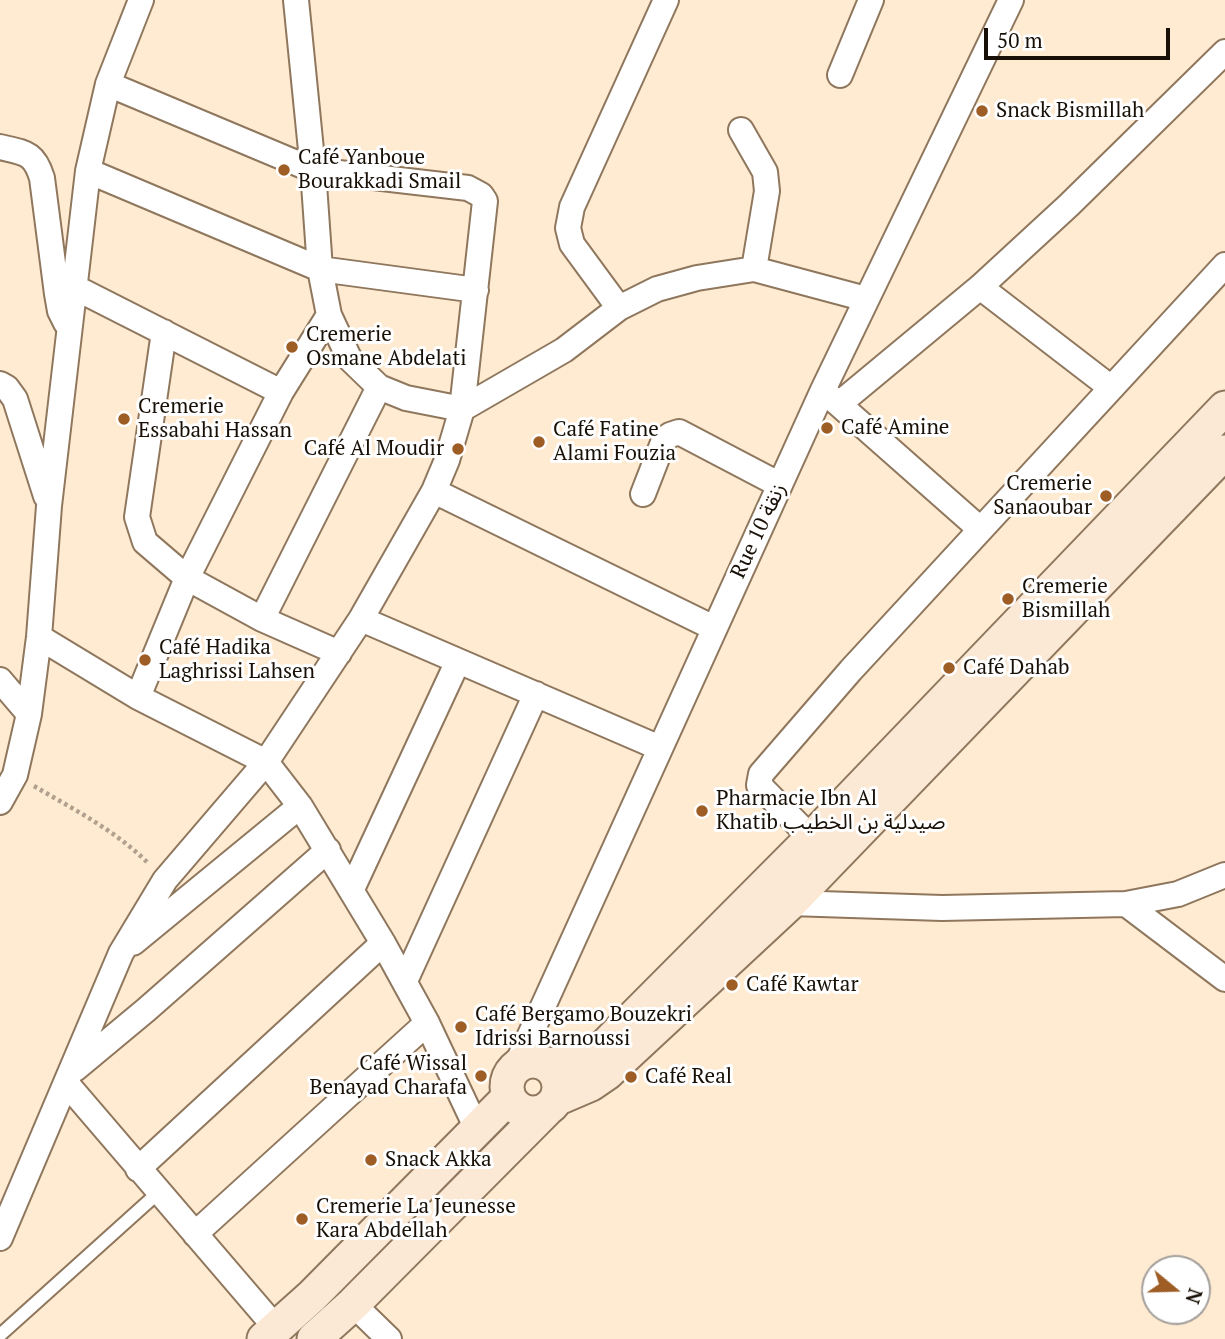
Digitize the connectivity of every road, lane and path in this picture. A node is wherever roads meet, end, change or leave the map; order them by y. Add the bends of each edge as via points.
1 (141, 0) edge
2 (296, 0) edge
3 (666, 0) edge
4 (871, 0) edge
5 (1011, 0) edge
6 (1225, 52) edge
7 (840, 75) dead end
8 (108, 84) junction
9 (741, 130) dead end
10 (0, 147) edge
11 (313, 170) junction
12 (88, 172) junction
13 (1225, 265) edge
14 (320, 269) junction
15 (754, 269) junction
16 (74, 287) junction
17 (980, 287) junction
18 (476, 290) junction
19 (866, 299) junction
20 (619, 308) junction
21 (329, 315) junction
22 (69, 329) junction
23 (164, 332) junction
24 (0, 384) edge
25 (379, 387) junction
26 (1110, 387) junction
27 (282, 392) junction
28 (831, 397) junction
29 (1225, 408) edge
30 (462, 409) junction
31 (1225, 452) edge
32 (780, 485) junction
33 (433, 491) junction
34 (643, 494) dead end
35 (49, 506) junction
36 (981, 529) junction
37 (187, 578) junction
38 (262, 619) junction
39 (361, 619) junction
40 (714, 628) junction
41 (39, 637) junction
42 (339, 653) junction
43 (458, 660) junction
44 (0, 680) edge
45 (536, 694) junction
46 (138, 697) junction
47 (29, 714) junction
48 (660, 748) junction
49 (267, 762) junction
50 (15, 775) junction
51 (0, 802) edge
52 (300, 806) junction
53 (822, 849) junction
54 (328, 850) junction
55 (1225, 875) edge
56 (164, 880) junction
57 (352, 889) junction
58 (790, 903) junction
59 (1126, 904) junction
60 (383, 943) junction
61 (121, 953) junction
62 (1225, 979) edge
63 (405, 981) junction
64 (427, 1023) junction
65 (549, 1065) junction
66 (70, 1078) junction
67 (512, 1082) junction
68 (551, 1105) junction
69 (477, 1129) junction
70 (138, 1169) junction
71 (159, 1192) junction
72 (195, 1234) junction
73 (0, 1238) edge
74 (353, 1304) junction
75 (270, 1334) edge
76 (0, 1335) edge
77 (314, 1339) edge
78 (389, 1339) edge

1 - 8 street
2 - 11 street
3 - 20 street via 572,207 568,228 572,244
4 - 7 street
5 - 19 street, Rue 10 زنقة
6 - 17 street
8 - 11 street
8 - 12 street
9 - 15 street via 765,172 767,191
10 - 22 street via 26,153 38,164 60,312
11 - 14 street
11 - 18 street via 468,188 481,195 485,201
12 - 14 street
12 - 16 street
13 - 26 street
14 - 18 street
14 - 21 street
15 - 19 street
15 - 20 street via 667,286
16 - 22 street
16 - 23 street
17 - 26 street
17 - 28 street
18 - 30 street
19 - 28 street, Rue 10 زنقة
20 - 30 street via 564,350
21 - 25 street via 349,358
21 - 27 street
22 - 35 street
23 - 27 street
23 - 37 street via 137,517 145,542
24 - 35 street via 15,398
25 - 30 street via 406,398
25 - 38 street
26 - 36 street
27 - 37 street
28 - 32 street, Rue 10 زنقة
28 - 36 street
29 - 53 main road
30 - 33 street
31 - 53 main road
32 - 34 street via 679,432 664,440
32 - 40 street, Rue 10 زنقة
33 - 39 street
33 - 40 street
35 - 41 street
36 - 53 street via 761,774 759,785
37 - 38 street
37 - 46 street
38 - 42 street
39 - 42 street
39 - 43 street
40 - 48 street, Rue 10 زنقة
41 - 46 street
41 - 47 street
42 - 49 street
43 - 45 street
43 - 57 street
44 - 47 street
45 - 48 street
45 - 63 street
46 - 49 street
47 - 50 street
48 - 67 street, Rue 10 زنقة
49 - 52 street
49 - 56 street
50 - 51 street
50 - 56 path via 137,852
52 - 54 street
52 - 61 street
53 - 58 main road
53 - 65 main road via 596,1055
54 - 57 street
54 - 66 street
55 - 59 street via 1178,894
56 - 61 street
57 - 60 street
58 - 59 street via 942,908
58 - 68 main road via 607,1073
59 - 62 street
60 - 63 street
60 - 70 street
61 - 66 street
63 - 64 street
64 - 69 street
64 - 72 street
65 - 67 main road via 533,1060
65 - 68 main road via 559,1082
66 - 70 street
66 - 73 street
67 - 68 main road via 520,1110 528,1113
67 - 69 main road
68 - 74 main road
69 - 75 main road
70 - 71 street
71 - 72 street
71 - 76 lane
72 - 75 street
74 - 77 main road
74 - 78 street

